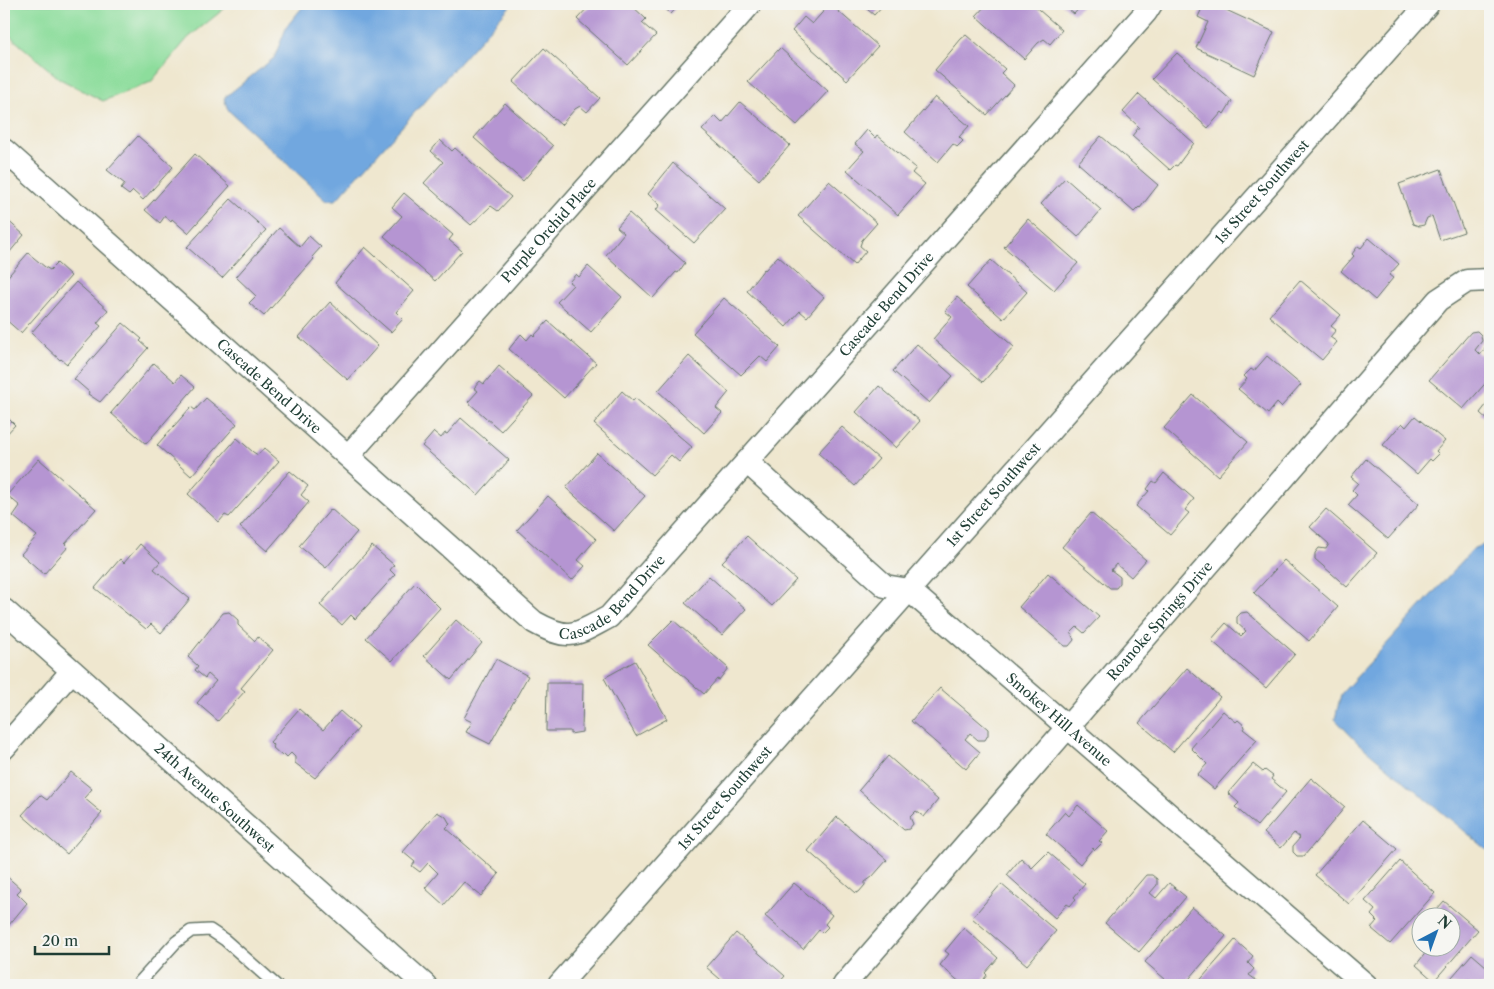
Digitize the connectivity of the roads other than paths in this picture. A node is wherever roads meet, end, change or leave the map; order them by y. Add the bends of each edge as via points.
1 (750, 4) edge
2 (1151, 4) edge
3 (1428, 4) edge
4 (4, 150) edge
5 (1490, 280) edge
6 (348, 456) junction
7 (747, 462) junction
8 (908, 590) junction
9 (4, 610) edge
10 (72, 671) junction
11 (1068, 729) junction
12 (4, 748) edge
13 (137, 985) edge
14 (276, 985) edge
15 (425, 985) edge
16 (560, 985) edge
17 (844, 985) edge
18 (1366, 985) edge

1 - 6 street, Purple Orchid Place
2 - 7 street, Cascade Bend Drive
3 - 8 street, 1st Street Southwest
4 - 6 street, Cascade Bend Drive
5 - 11 street, Roanoke Springs Drive via 1467,281 1438,300
6 - 7 street, Cascade Bend Drive via 534,622 555,634 578,633 609,617
7 - 8 street, Smokey Hill Avenue via 885,586
8 - 11 street, Smokey Hill Avenue
8 - 16 street, 1st Street Southwest
9 - 10 street, 24th Avenue Southwest
10 - 12 street
10 - 15 street, 24th Avenue Southwest
11 - 17 street, Roanoke Springs Drive
11 - 18 street, Smokey Hill Avenue
13 - 14 lane via 176,942 191,931 210,930

